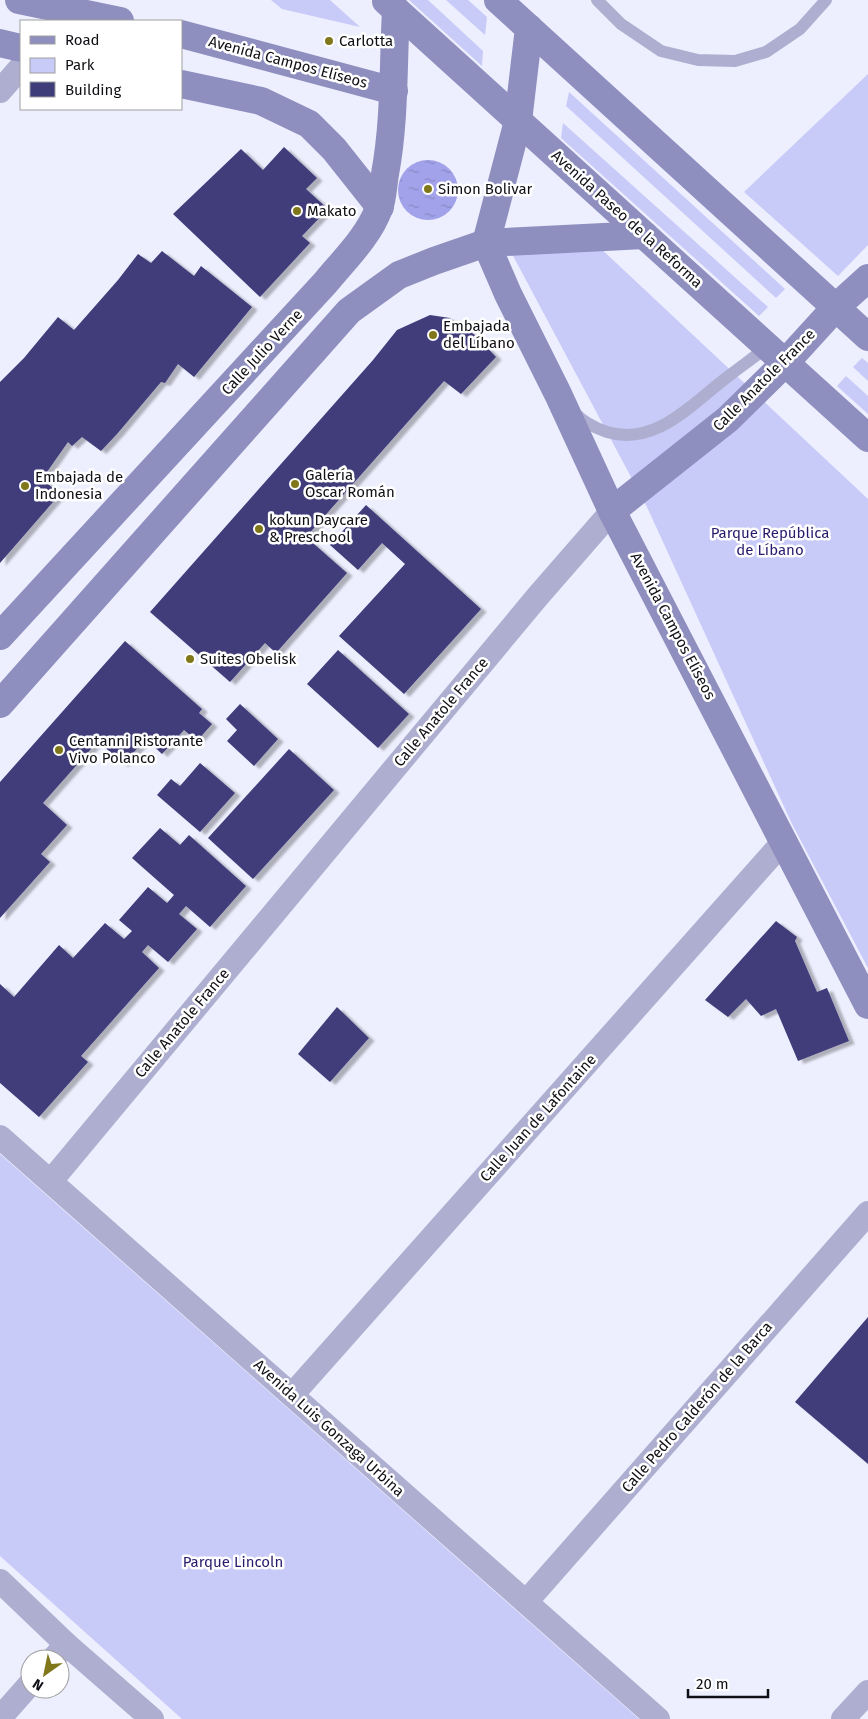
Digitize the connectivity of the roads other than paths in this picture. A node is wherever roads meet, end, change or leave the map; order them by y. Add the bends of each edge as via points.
1 (498, 0) edge
2 (597, 0) edge
3 (826, 0) edge
4 (390, 5) edge
5 (33, 9) edge
6 (113, 20) edge
7 (529, 28) junction
8 (182, 34) edge
9 (0, 43) edge
10 (20, 48) edge
11 (20, 68) edge
12 (182, 84) edge
13 (0, 91) edge
14 (394, 91) junction
15 (518, 121) junction
16 (380, 207) junction
17 (644, 235) junction
18 (486, 243) junction
19 (868, 278) edge
20 (836, 307) junction
21 (868, 337) edge
22 (776, 355) junction
23 (558, 394) junction
24 (868, 438) edge
25 (612, 511) junction
26 (0, 636) edge
27 (0, 704) edge
28 (784, 841) junction
29 (868, 1004) edge
30 (0, 1136) edge
31 (51, 1181) junction
32 (868, 1213) edge
33 (292, 1395) junction
34 (0, 1581) edge
35 (526, 1602) junction
36 (57, 1649) edge
37 (70, 1659) edge
38 (868, 1692) edge
39 (20, 1695) edge
40 (0, 1718) edge
41 (152, 1719) edge
42 (658, 1719) edge
43 (843, 1719) edge

1 - 7 street
2 - 3 lane via 622,24 661,51 698,60 735,61 766,52 780,43 800,29
4 - 14 street, Calle Julio Verne
4 - 15 street, Avenida Paseo de la Reforma
5 - 6 street
7 - 15 street
7 - 20 street
8 - 14 street, Avenida Campos Elíseos
9 - 10 street
11 - 13 street
12 - 16 street via 261,101 309,124 334,149
14 - 16 street, Calle Julio Verne via 390,148
15 - 17 street, Avenida Paseo de la Reforma
15 - 18 street
16 - 26 street, Calle Julio Verne via 369,230 326,282
17 - 18 street
17 - 22 street, Avenida Paseo de la Reforma
18 - 23 street, Avenida Campos Elíseos
18 - 27 street via 399,275 349,311
19 - 20 street, Calle Anatole France
20 - 21 street
20 - 22 street, Calle Anatole France
22 - 23 lane via 651,432 620,436 598,429 581,419
22 - 24 street, Avenida Paseo de la Reforma
22 - 25 street, Calle Anatole France via 728,419
23 - 25 street, Avenida Campos Elíseos
25 - 28 street, Avenida Campos Elíseos
25 - 31 street, Calle Anatole France
28 - 29 street, Avenida Campos Elíseos
28 - 33 street, Calle Juan de Lafontaine
30 - 31 street, Avenida Luis Gonzaga Urbina
31 - 33 street, Avenida Luis Gonzaga Urbina
32 - 35 street, Calle Pedro Calderón de la Barca
33 - 35 street, Avenida Luis Gonzaga Urbina
34 - 36 street
35 - 42 street, Avenida Luis Gonzaga Urbina
37 - 41 street
38 - 43 street
39 - 40 street

